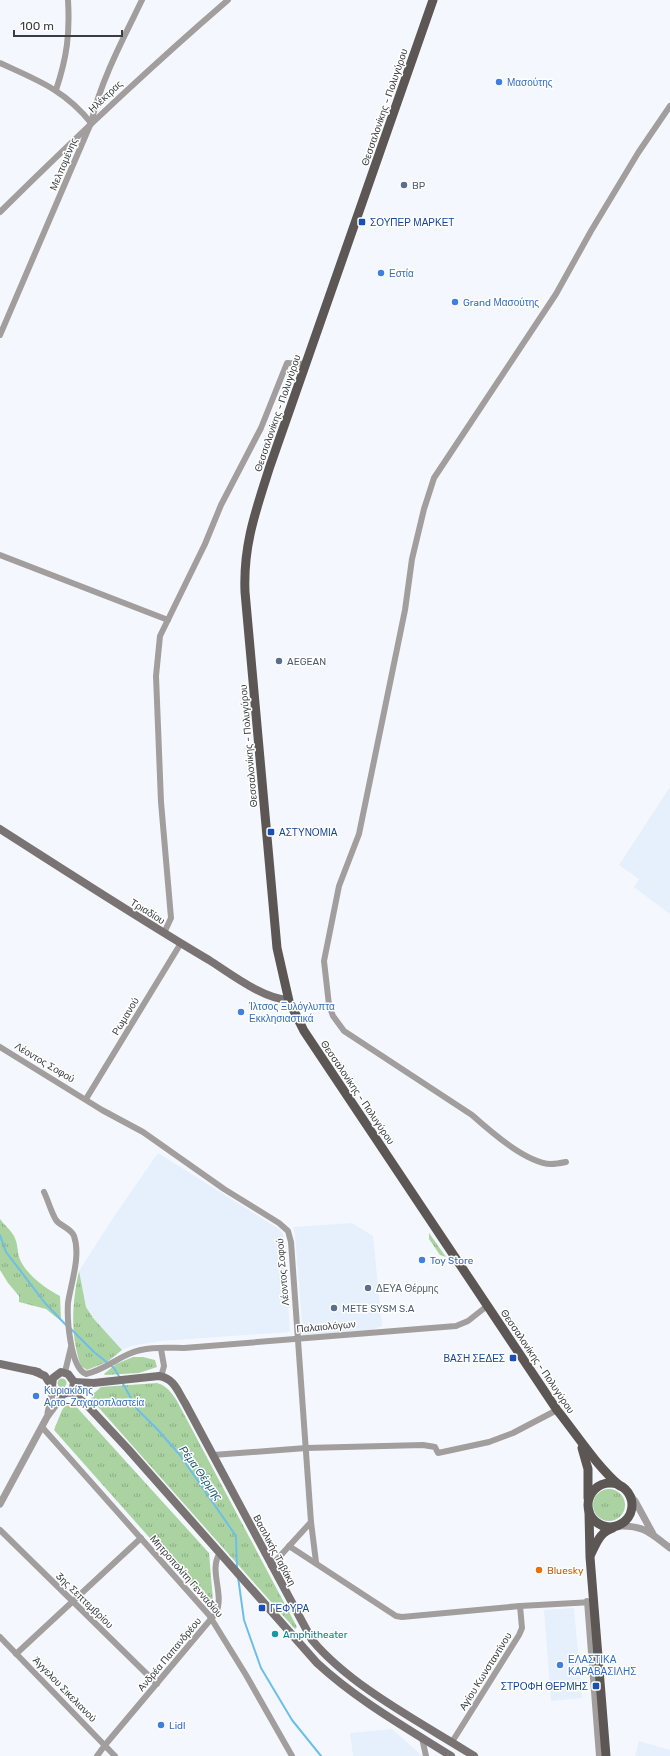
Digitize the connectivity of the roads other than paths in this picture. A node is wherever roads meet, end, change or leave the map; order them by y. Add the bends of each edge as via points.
1 (68, 0) edge
2 (142, 0) edge
3 (228, 0) edge
4 (433, 0) edge
5 (0, 63) edge
6 (56, 90) junction
7 (670, 106) edge
8 (91, 123) junction
9 (0, 212) edge
10 (0, 335) edge
11 (306, 364) junction
12 (0, 555) edge
13 (168, 620) junction
14 (0, 829) edge
15 (164, 933) junction
16 (181, 943) junction
17 (289, 1000) junction
18 (0, 1047) edge
19 (86, 1099) junction
20 (566, 1162) dead end
21 (44, 1192) dead end
22 (487, 1306) junction
23 (298, 1339) junction
24 (72, 1344) junction
25 (161, 1349) junction
26 (0, 1364) edge
27 (34, 1372) junction
28 (65, 1372) junction
29 (55, 1375) junction
30 (161, 1377) junction
31 (74, 1382) junction
32 (52, 1388) junction
33 (67, 1393) junction
34 (557, 1410) junction
35 (47, 1417) junction
36 (42, 1427) junction
37 (576, 1434) junction
38 (306, 1448) junction
39 (213, 1455) junction
40 (620, 1486) junction
41 (629, 1494) junction
42 (588, 1501) junction
43 (0, 1504) edge
44 (589, 1512) junction
45 (311, 1522) junction
46 (616, 1527) junction
47 (0, 1530) edge
48 (653, 1534) junction
49 (140, 1538) junction
50 (289, 1546) junction
51 (670, 1548) edge
52 (220, 1552) junction
53 (590, 1557) junction
54 (316, 1562) junction
55 (271, 1566) junction
56 (72, 1601) junction
57 (590, 1602) junction
58 (520, 1606) junction
59 (212, 1619) junction
60 (0, 1637) edge
61 (16, 1654) junction
62 (333, 1661) junction
63 (326, 1671) junction
64 (157, 1684) junction
65 (422, 1738) junction
66 (452, 1742) junction
67 (105, 1745) junction
68 (97, 1756) edge
69 (115, 1756) edge
70 (292, 1756) edge
71 (426, 1756) edge
72 (451, 1756) edge
73 (474, 1756) edge
74 (599, 1756) edge
75 (606, 1756) edge

1 - 6 street via 67,54
2 - 8 street, Μελπομένης via 95,106
3 - 8 street, Ηλέκτρας
4 - 11 main road, Θεσσαλονίκης - Πολυγύρου
5 - 6 street
6 - 8 street via 80,109
7 - 20 street via 638,153 556,294 434,478 412,559 405,610 359,834 339,886 324,961 329,1005 333,1016 344,1031 472,1115 510,1146 534,1159 550,1164
8 - 9 street, Ηλέκτρας
8 - 10 street, Μελπομένης
11 - 13 street via 287,363 261,428 221,505
11 - 17 main road, Θεσσαλονίκης - Πολυγύρου via 252,523 244,571 275,936
12 - 13 street
13 - 15 street via 160,636 156,676 161,802 171,918
14 - 15 main road, Τριαδίου
15 - 16 main road, Τριαδίου
16 - 17 main road, Τριαδίου via 264,993 279,1000
16 - 19 street, Ρωμανού
17 - 22 main road, Θεσσαλονίκης - Πολυγύρου via 304,1031
18 - 19 street, Λέοντος Σοφού
19 - 23 street, Λέοντος Σοφού via 143,1132 288,1231
21 - 24 street via 56,1221 67,1227 74,1235 76,1261 68,1303 69,1334
22 - 23 street, Παλαιολόγων via 468,1321 456,1326
22 - 34 main road, Θεσσαλονίκης - Πολυγύρου
23 - 25 street, Παλαιολόγων
23 - 38 street, Λέοντος Σοφού
24 - 25 street, Παλαιολόγων via 78,1370 86,1374 131,1353
24 - 28 street
25 - 30 street via 164,1366
26 - 27 main road
27 - 29 main road
27 - 32 main road via 45,1376
28 - 29 main road
28 - 31 main road
29 - 32 main road
30 - 31 main road via 93,1383
30 - 39 main road, Βασιλικής Ταβάκη via 169,1379 175,1386
31 - 33 main road
32 - 33 main road via 58,1394
32 - 35 street
33 - 35 street
33 - 52 main road via 96,1414
34 - 37 main road, Θεσσαλονίκης - Πολυγύρου
34 - 38 street via 513,1433 489,1442 438,1453 435,1447 423,1445
35 - 36 street
36 - 43 street
36 - 49 street, Μητροπολίτη Γενναδίου
37 - 40 main road, Θεσσαλονίκης - Πολυγύρου via 600,1467
37 - 42 main road, Θεσσαλονίκης - Πολυγύρου via 586,1461 589,1480
38 - 39 street
38 - 45 street, Λέοντος Σοφού
39 - 55 main road, Βασιλικής Ταβάκη
40 - 41 main road
40 - 42 main road via 603,1484 593,1491
41 - 46 main road via 632,1500 631,1513
41 - 48 street
42 - 44 main road
44 - 46 main road via 601,1526
44 - 53 main road
45 - 50 street
45 - 54 street, Λέοντος Σοφού
46 - 48 street via 641,1527
46 - 53 main road via 600,1535
47 - 56 street, 3ης Σεπτεμβρίου
48 - 51 street
49 - 56 street
49 - 59 street, Μητροπολίτη Γενναδίου
50 - 54 street
50 - 55 street
52 - 59 street, Ανδρέα Παπανδρέου via 215,1565 218,1605
52 - 63 main road via 306,1652
53 - 57 main road
54 - 58 street via 396,1616
55 - 62 main road, Βασιλικής Ταβάκη via 312,1640
56 - 61 street
56 - 64 street, 3ης Σεπτεμβρίου
57 - 58 street
57 - 74 street
57 - 75 main road
58 - 66 street, Αγίου Κωνσταντίνου via 522,1628 519,1635
59 - 64 street, Ανδρέα Παπανδρέου
59 - 70 street, Μητροπολίτη Γενναδίου
60 - 61 street, Άγγελου Σικελιανού
61 - 67 street, Άγγελου Σικελιανού
62 - 63 main road
62 - 66 main road, Βασιλικής Ταβάκη via 378,1696
63 - 65 main road via 347,1690
64 - 67 street, Ανδρέα Παπανδρέου
65 - 71 street
65 - 72 main road
66 - 73 main road, Βασιλικής Ταβάκη
67 - 68 street, Ανδρέα Παπανδρέου
67 - 69 street, Άγγελου Σικελιανού

